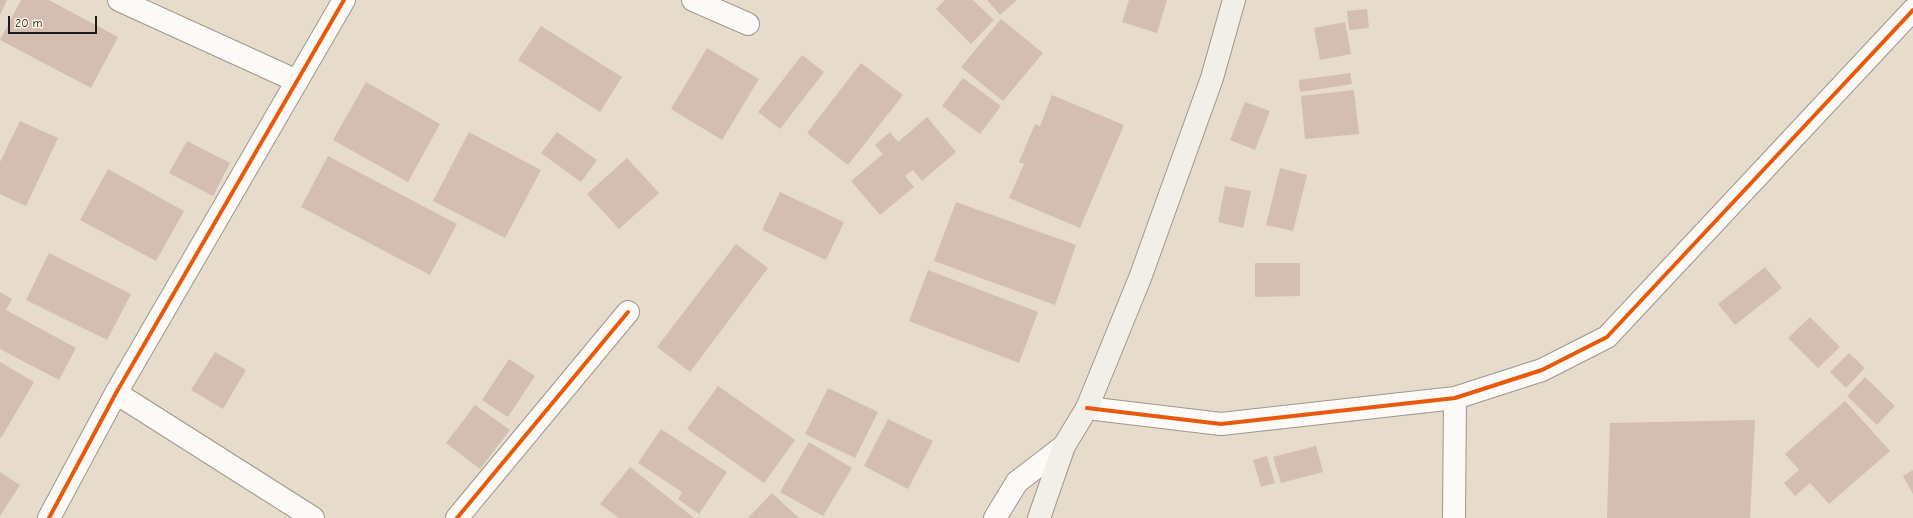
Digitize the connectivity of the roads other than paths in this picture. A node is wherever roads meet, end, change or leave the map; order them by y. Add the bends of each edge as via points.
1 (119, 0) edge
2 (344, 0) edge
3 (693, 0) edge
4 (1234, 0) edge
5 (1913, 10) edge
6 (748, 24) dead end
7 (297, 81) junction
8 (628, 312) dead end
9 (116, 393) junction
10 (1455, 398) junction
11 (1086, 408) junction
12 (1064, 446) junction
13 (49, 518) edge
14 (313, 518) edge
15 (457, 518) edge
16 (995, 518) edge
17 (1039, 518) edge
18 (1454, 518) edge

1 - 7 street
2 - 7 street
3 - 6 street
4 - 11 main road via 1212,78 1143,271
5 - 10 street via 1606,337 1542,370
7 - 9 street
8 - 15 street
9 - 13 street
9 - 14 street
10 - 11 street via 1221,424
10 - 18 street
11 - 12 main road
12 - 16 street via 1017,482
12 - 17 main road

